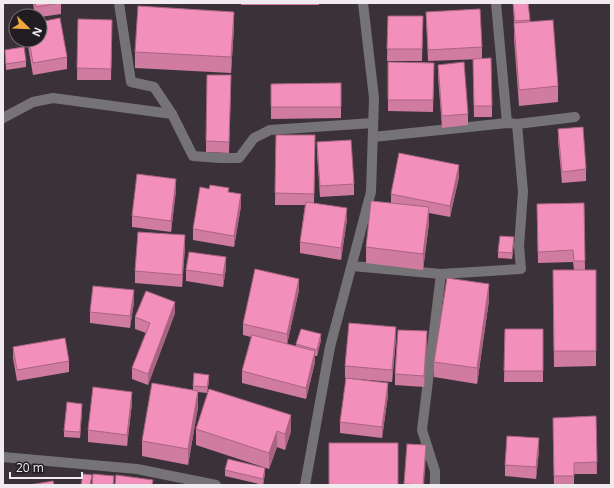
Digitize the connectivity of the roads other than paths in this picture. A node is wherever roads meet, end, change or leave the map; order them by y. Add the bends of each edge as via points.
1 (119, 3) edge
2 (363, 3) edge
3 (496, 3) edge
4 (172, 114) junction
5 (575, 117) dead end
6 (3, 118) edge
7 (373, 123) junction
8 (512, 123) junction
9 (373, 137) junction
10 (352, 266) junction
11 (441, 274) junction
12 (3, 457) edge
13 (216, 485) edge
14 (305, 485) edge
15 (435, 485) edge

1 - 4 street via 131,82 154,87
2 - 7 street via 374,98
3 - 8 street
4 - 6 street via 53,98 33,102
4 - 7 street via 194,156 220,158 239,158 254,138 270,130
5 - 8 street
7 - 9 street
8 - 9 street
8 - 11 street via 523,192 519,246 521,268
9 - 10 street via 371,192
10 - 11 street
10 - 14 street via 330,348
11 - 15 street via 422,430 435,471
12 - 13 street via 138,469

